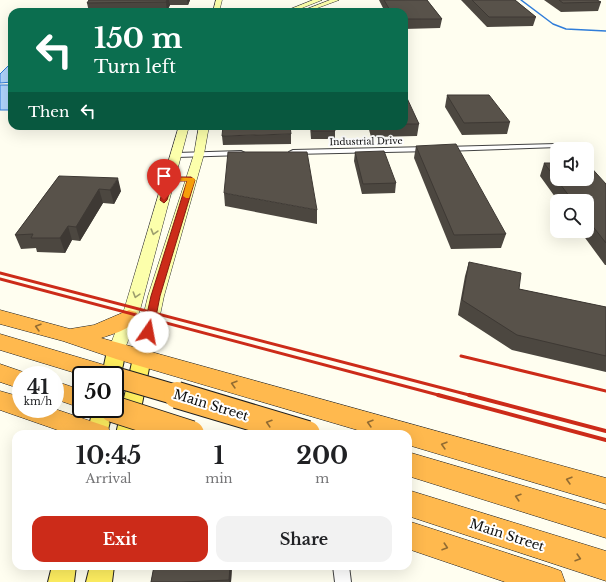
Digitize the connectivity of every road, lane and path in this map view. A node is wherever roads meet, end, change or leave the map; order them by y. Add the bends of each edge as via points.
1 (319, 0) edge
2 (336, 0) edge
3 (297, 8) edge
4 (314, 8) edge
5 (183, 130) edge
6 (203, 130) edge
7 (550, 146) edge
8 (284, 152) edge
9 (246, 153) edge
10 (199, 154) junction
11 (177, 155) junction
12 (170, 179) junction
13 (191, 180) junction
14 (160, 211) junction
15 (181, 212) junction
16 (0, 317) edge
17 (129, 317) junction
18 (67, 336) junction
19 (0, 342) edge
20 (116, 352) junction
21 (142, 358) junction
22 (80, 366) edge
23 (112, 366) edge
24 (0, 373) edge
25 (12, 377) edge
26 (124, 379) edge
27 (0, 400) edge
28 (12, 404) edge
29 (124, 413) edge
30 (53, 418) edge
31 (101, 418) edge
32 (87, 430) edge
33 (99, 430) edge
34 (127, 430) edge
35 (179, 430) edge
36 (293, 430) edge
37 (394, 430) edge
38 (412, 435) edge
39 (412, 465) edge
40 (606, 491) edge
41 (412, 504) edge
42 (606, 524) edge
43 (412, 536) edge
44 (606, 566) edge
45 (63, 570) edge
46 (101, 570) edge
47 (342, 570) edge
48 (61, 582) edge
49 (99, 582) edge
50 (343, 582) edge
51 (550, 582) edge

1 - 3 main road
2 - 4 main road
5 - 11 main road
6 - 10 main road
7 - 8 street, Industrial Drive
9 - 10 street
10 - 11 street
10 - 13 main road
11 - 12 main road
12 - 13 main road
12 - 14 main road
13 - 15 main road
14 - 15 main road
14 -> 17 main road
15 - 21 main road via 156,296
18 -> 16 highway
17 - 18 highway via 88,335
17 - 20 main road
18 - 20 highway
19 - 22 highway
20 - 21 highway
20 - 23 main road
21 - 34 main road
37 -> 21 highway
24 - 25 highway
36 -> 26 highway, Main Street, bridge
27 - 28 highway
29 - 35 highway, bridge
30 - 32 highway
31 - 33 main road
40 -> 38 highway
42 -> 39 highway
41 -> 44 highway, Main Street
43 -> 51 highway
45 - 48 main road
46 - 49 main road
47 - 50 street

